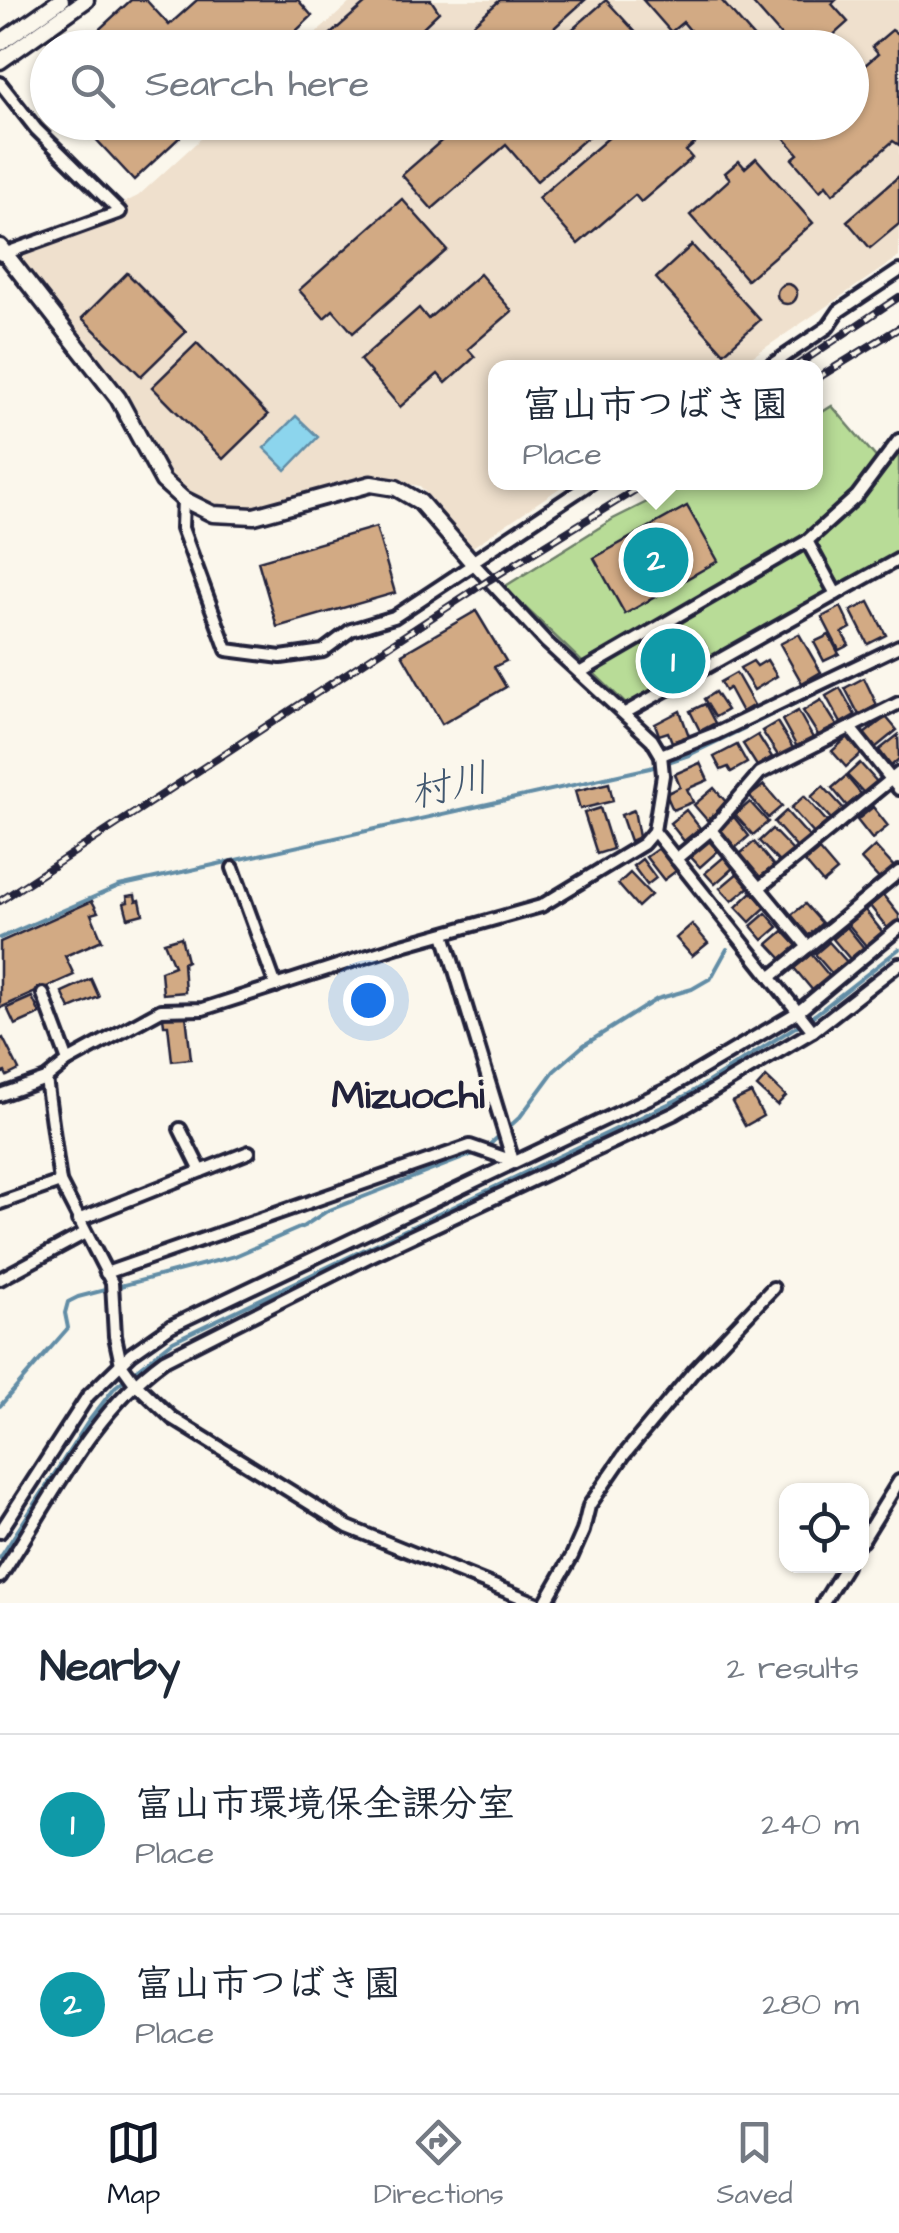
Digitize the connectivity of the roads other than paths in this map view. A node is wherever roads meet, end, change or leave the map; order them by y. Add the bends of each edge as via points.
1 (62, 0) edge
2 (86, 0) edge
3 (43, 30) edge
4 (30, 39) edge
5 (0, 44) edge
6 (0, 60) edge
7 (0, 83) edge
8 (30, 120) edge
9 (48, 140) edge
10 (1, 252) edge
11 (899, 271) edge
12 (779, 360) edge
13 (899, 440) edge
14 (580, 490) edge
15 (182, 499) junction
16 (807, 541) junction
17 (899, 559) edge
18 (473, 563) junction
19 (836, 594) junction
20 (899, 646) edge
21 (581, 672) junction
22 (899, 703) edge
23 (625, 713) junction
24 (850, 728) junction
25 (661, 756) junction
26 (896, 781) edge
27 (711, 830) junction
28 (654, 831) junction
29 (676, 859) junction
30 (232, 868) dead end
31 (899, 872) edge
32 (759, 888) junction
33 (899, 928) edge
34 (444, 934) junction
35 (808, 946) junction
36 (899, 964) edge
37 (771, 977) junction
38 (276, 986) junction
39 (43, 994) dead end
40 (798, 1012) junction
41 (814, 1031) junction
42 (68, 1061) junction
43 (46, 1078) junction
44 (0, 1095) edge
45 (180, 1129) dead end
46 (249, 1152) dead end
47 (513, 1162) junction
48 (201, 1171) junction
49 (60, 1182) junction
50 (0, 1203) edge
51 (78, 1220) junction
52 (85, 1233) junction
53 (106, 1273) junction
54 (0, 1278) edge
55 (773, 1288) dead end
56 (121, 1364) junction
57 (134, 1382) junction
58 (899, 1481) edge
59 (869, 1530) edge
60 (0, 1532) edge
61 (842, 1573) edge
62 (0, 1576) edge
63 (536, 1603) edge
64 (545, 1603) edge
65 (823, 1603) edge

1 - 5 street
2 - 3 street
4 - 6 street
7 - 8 street
9 - 10 street via 120,212
10 - 15 street via 118,398 162,481
11 - 12 street
13 - 16 street via 857,496
14 - 18 street
15 - 18 street via 213,514 254,516 371,484 396,488 420,502
15 - 18 street via 182,528 227,650 281,657 323,651 351,630 394,616
16 - 19 street
16 - 21 street
17 - 19 street
18 - 21 street
19 - 23 street
20 - 25 street
21 - 23 street
22 - 24 street
23 - 25 street
24 - 26 street
24 - 27 street via 760,774
25 - 28 street
26 - 32 street
27 - 29 street
27 - 32 street
28 - 29 street
28 - 34 street via 541,906
29 - 37 street
30 - 38 street
31 - 35 street
32 - 35 street
33 - 40 street
34 - 38 street
34 - 47 street
35 - 37 street
36 - 41 street
37 - 40 street
38 - 42 street via 203,1009 161,1010
39 - 42 street
40 - 41 street
40 - 47 street via 668,1089
41 - 57 street via 675,1113 200,1340
42 - 43 street
43 - 44 street
43 - 49 street
45 - 48 street
46 - 48 street
47 - 53 street via 470,1146
47 - 56 street via 171,1326
48 - 51 street
49 - 50 street
49 - 51 street
51 - 52 street
52 - 53 street
52 - 54 street
53 - 56 street
55 - 64 street via 624,1455 589,1506 572,1556
56 - 57 street
56 - 60 street via 88,1396
57 - 62 street
57 - 63 street via 172,1418 348,1527
58 - 59 street
61 - 65 street

